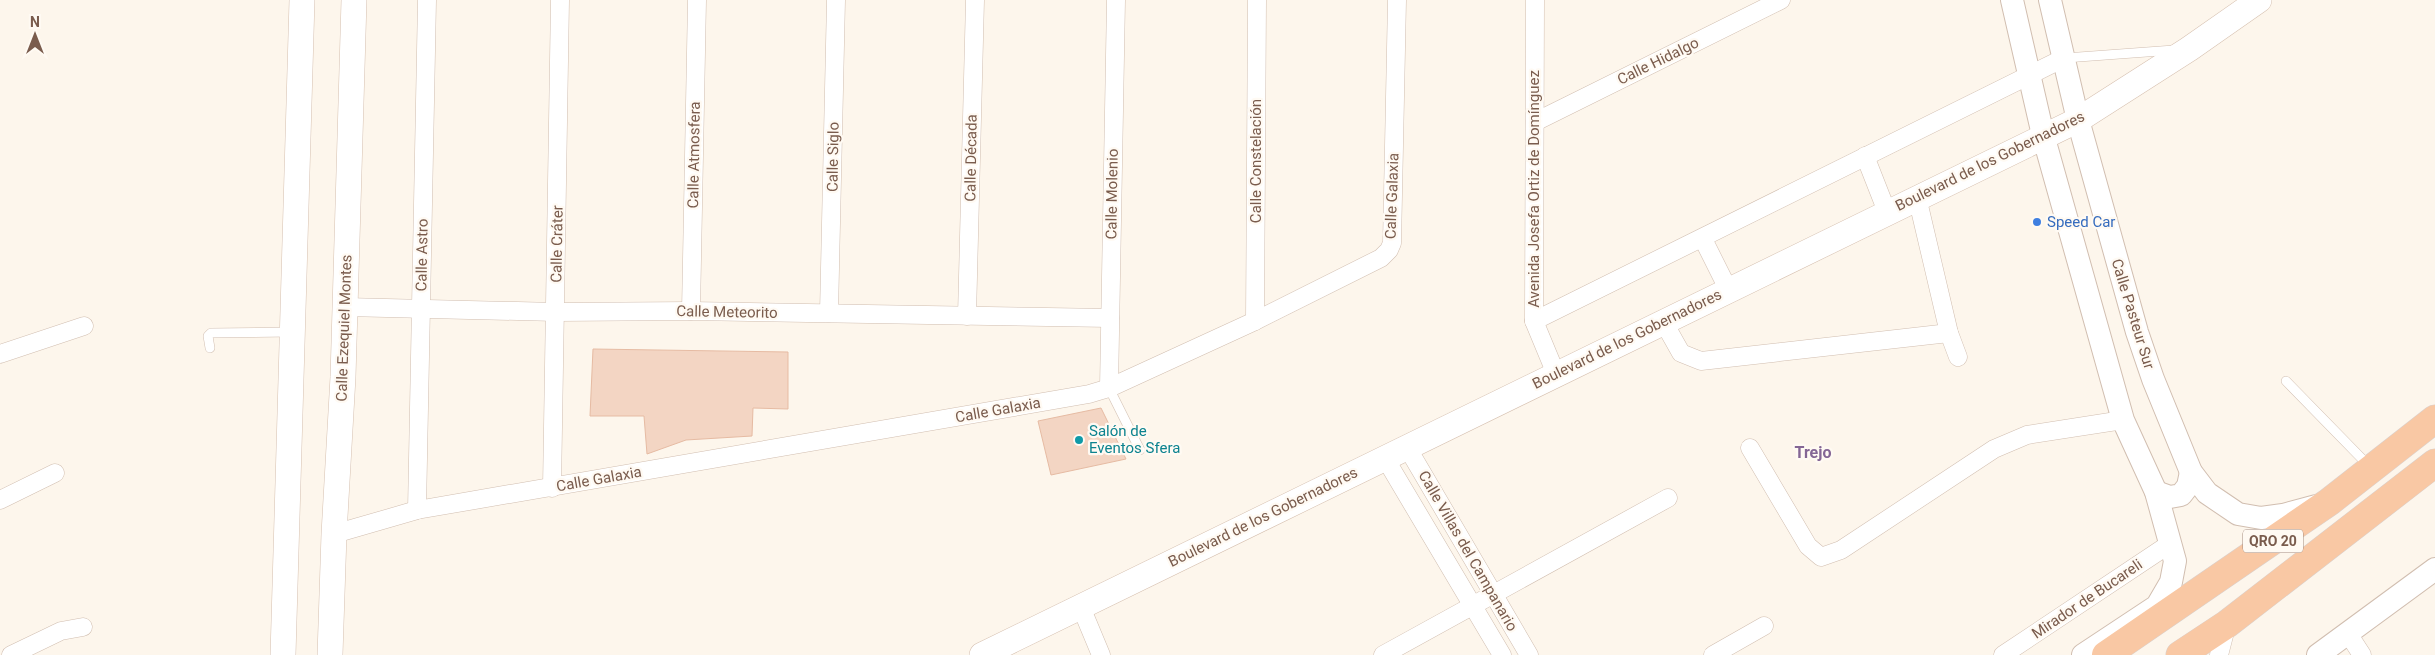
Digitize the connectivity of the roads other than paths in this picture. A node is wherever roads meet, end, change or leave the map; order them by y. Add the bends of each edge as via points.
1 (302, 0) edge
2 (354, 0) edge
3 (427, 0) edge
4 (560, 0) edge
5 (697, 0) edge
6 (836, 0) edge
7 (975, 0) edge
8 (1116, 0) edge
9 (1257, 0) edge
10 (1396, 0) edge
11 (1535, 0) edge
12 (1781, 0) edge
13 (2012, 0) edge
14 (2050, 0) edge
15 (2259, 0) edge
16 (2189, 49) junction
17 (2064, 58) junction
18 (2030, 74) junction
19 (2078, 120) junction
20 (1535, 122) junction
21 (2043, 135) junction
22 (1865, 156) junction
23 (1917, 197) junction
24 (1887, 212) junction
25 (1703, 239) junction
26 (1728, 289) junction
27 (345, 307) junction
28 (421, 309) junction
29 (691, 311) junction
30 (556, 312) junction
31 (829, 313) junction
32 (967, 316) junction
33 (1110, 318) junction
34 (1254, 321) junction
35 (1534, 321) junction
36 (1663, 321) junction
37 (84, 326) dead end
38 (292, 332) junction
39 (1949, 333) junction
40 (210, 348) dead end
41 (0, 354) edge
42 (1958, 357) dead end
43 (1556, 374) junction
44 (2286, 381) dead end
45 (1109, 388) junction
46 (2435, 419) edge
47 (2123, 420) junction
48 (1407, 447) junction
49 (1750, 448) dead end
50 (1140, 450) dead end
51 (1385, 458) junction
52 (2435, 463) edge
53 (2372, 468) junction
54 (2191, 472) junction
55 (55, 473) dead end
56 (552, 488) junction
57 (2156, 492) junction
58 (1668, 498) dead end
59 (0, 500) edge
60 (2329, 502) junction
61 (417, 510) junction
62 (334, 534) junction
63 (2171, 543) junction
64 (2435, 569) edge
65 (1493, 594) junction
66 (1473, 605) junction
67 (1081, 607) junction
68 (2226, 624) junction
69 (1764, 626) dead end
70 (83, 627) dead end
71 (2347, 632) junction
72 (11, 655) edge
73 (283, 655) edge
74 (330, 655) edge
75 (982, 655) edge
76 (1102, 655) edge
77 (1383, 655) edge
78 (1502, 655) edge
79 (1529, 655) edge
80 (1713, 655) edge
81 (2003, 655) edge
82 (2083, 655) edge
83 (2106, 655) edge
84 (2180, 655) edge
85 (2219, 655) edge
86 (2318, 655) edge
87 (2362, 655) edge

1 - 38 main road
2 - 27 main road, Calle Ezequiel Montes
3 - 28 street, Calle Astro
4 - 30 street, Calle Cráter
5 - 29 street, Calle Atmosfera
6 - 31 street, Calle Siglo
7 - 32 street, Calle Década
8 - 33 street, Calle Molenio
9 - 34 street, Calle Constelación
10 - 34 street, Calle Galaxia via 1392,243 1389,250 1381,258
11 - 20 street, Avenida Josefa Ortiz de Domínguez
12 - 20 street, Calle Hidalgo
13 - 18 street
14 - 17 street, Calle Pasteur Sur
15 - 16 main road, Boulevard de los Gobernadores
16 - 17 lane
16 - 19 main road, Boulevard de los Gobernadores
17 - 18 street
17 - 19 street, Calle Pasteur Sur
18 - 21 street
18 - 22 street
19 - 21 main road, Boulevard de los Gobernadores
19 - 54 street, Calle Pasteur Sur via 2137,332
20 - 35 street, Avenida Josefa Ortiz de Domínguez
21 - 23 main road, Boulevard de los Gobernadores
21 - 47 street
22 - 24 street
22 - 25 street
23 - 24 main road, Boulevard de los Gobernadores
23 - 39 street
24 - 26 main road, Boulevard de los Gobernadores
25 - 26 street
25 - 35 street
26 - 36 main road, Boulevard de los Gobernadores
27 - 28 street, Calle Meteorito
27 - 62 main road, Calle Ezequiel Montes
28 - 30 street, Calle Meteorito
28 - 61 street, Calle Astro
29 - 30 street, Calle Meteorito
29 - 31 street, Calle Meteorito
30 - 56 street, Calle Cráter
31 - 32 street, Calle Meteorito
32 - 33 street, Calle Meteorito
33 - 45 street, Calle Molenio
34 - 45 street, Calle Galaxia
35 - 43 street, Avenida Josefa Ortiz de Domínguez
36 - 39 street via 1681,354 1701,361
36 - 43 main road, Boulevard de los Gobernadores
37 - 41 street
38 - 40 lane via 211,333 208,336
38 - 73 main road
39 - 42 street
43 - 48 main road, Boulevard de los Gobernadores
44 - 53 lane
45 - 50 lane
45 - 56 street, Calle Galaxia
46 - 53 highway, QRO 20
47 - 49 street via 2027,435 1994,449 1841,550 1822,557 1808,546
47 - 57 street
48 - 51 main road, Boulevard de los Gobernadores
48 - 65 street, Calle Villas del Campanario
51 - 66 street, Calle Villas del Campanario
51 - 67 main road, Boulevard de los Gobernadores
52 - 68 highway, QRO 20
53 - 60 highway, QRO 20
54 - 57 street via 2188,486 2181,495
54 - 60 street, Calle Pasteur Sur via 2207,493 2238,514 2261,518
55 - 59 street
56 - 61 street, Calle Galaxia
57 - 63 street
58 - 65 street
60 - 83 highway, QRO 20
61 - 62 street, Calle Galaxia
62 - 74 main road, Calle Ezequiel Montes
63 - 81 street, Mirador de Bucareli
63 - 82 street via 2175,561 2171,582 2158,606
64 - 71 street
65 - 66 street
65 - 79 street, Calle Villas del Campanario
66 - 77 street
66 - 78 street, Calle Villas del Campanario
67 - 75 main road, Boulevard de los Gobernadores
67 - 76 street
68 - 84 highway, QRO 20
68 - 85 street
69 - 80 street
70 - 72 street via 61,631
71 - 86 street
71 - 87 street

